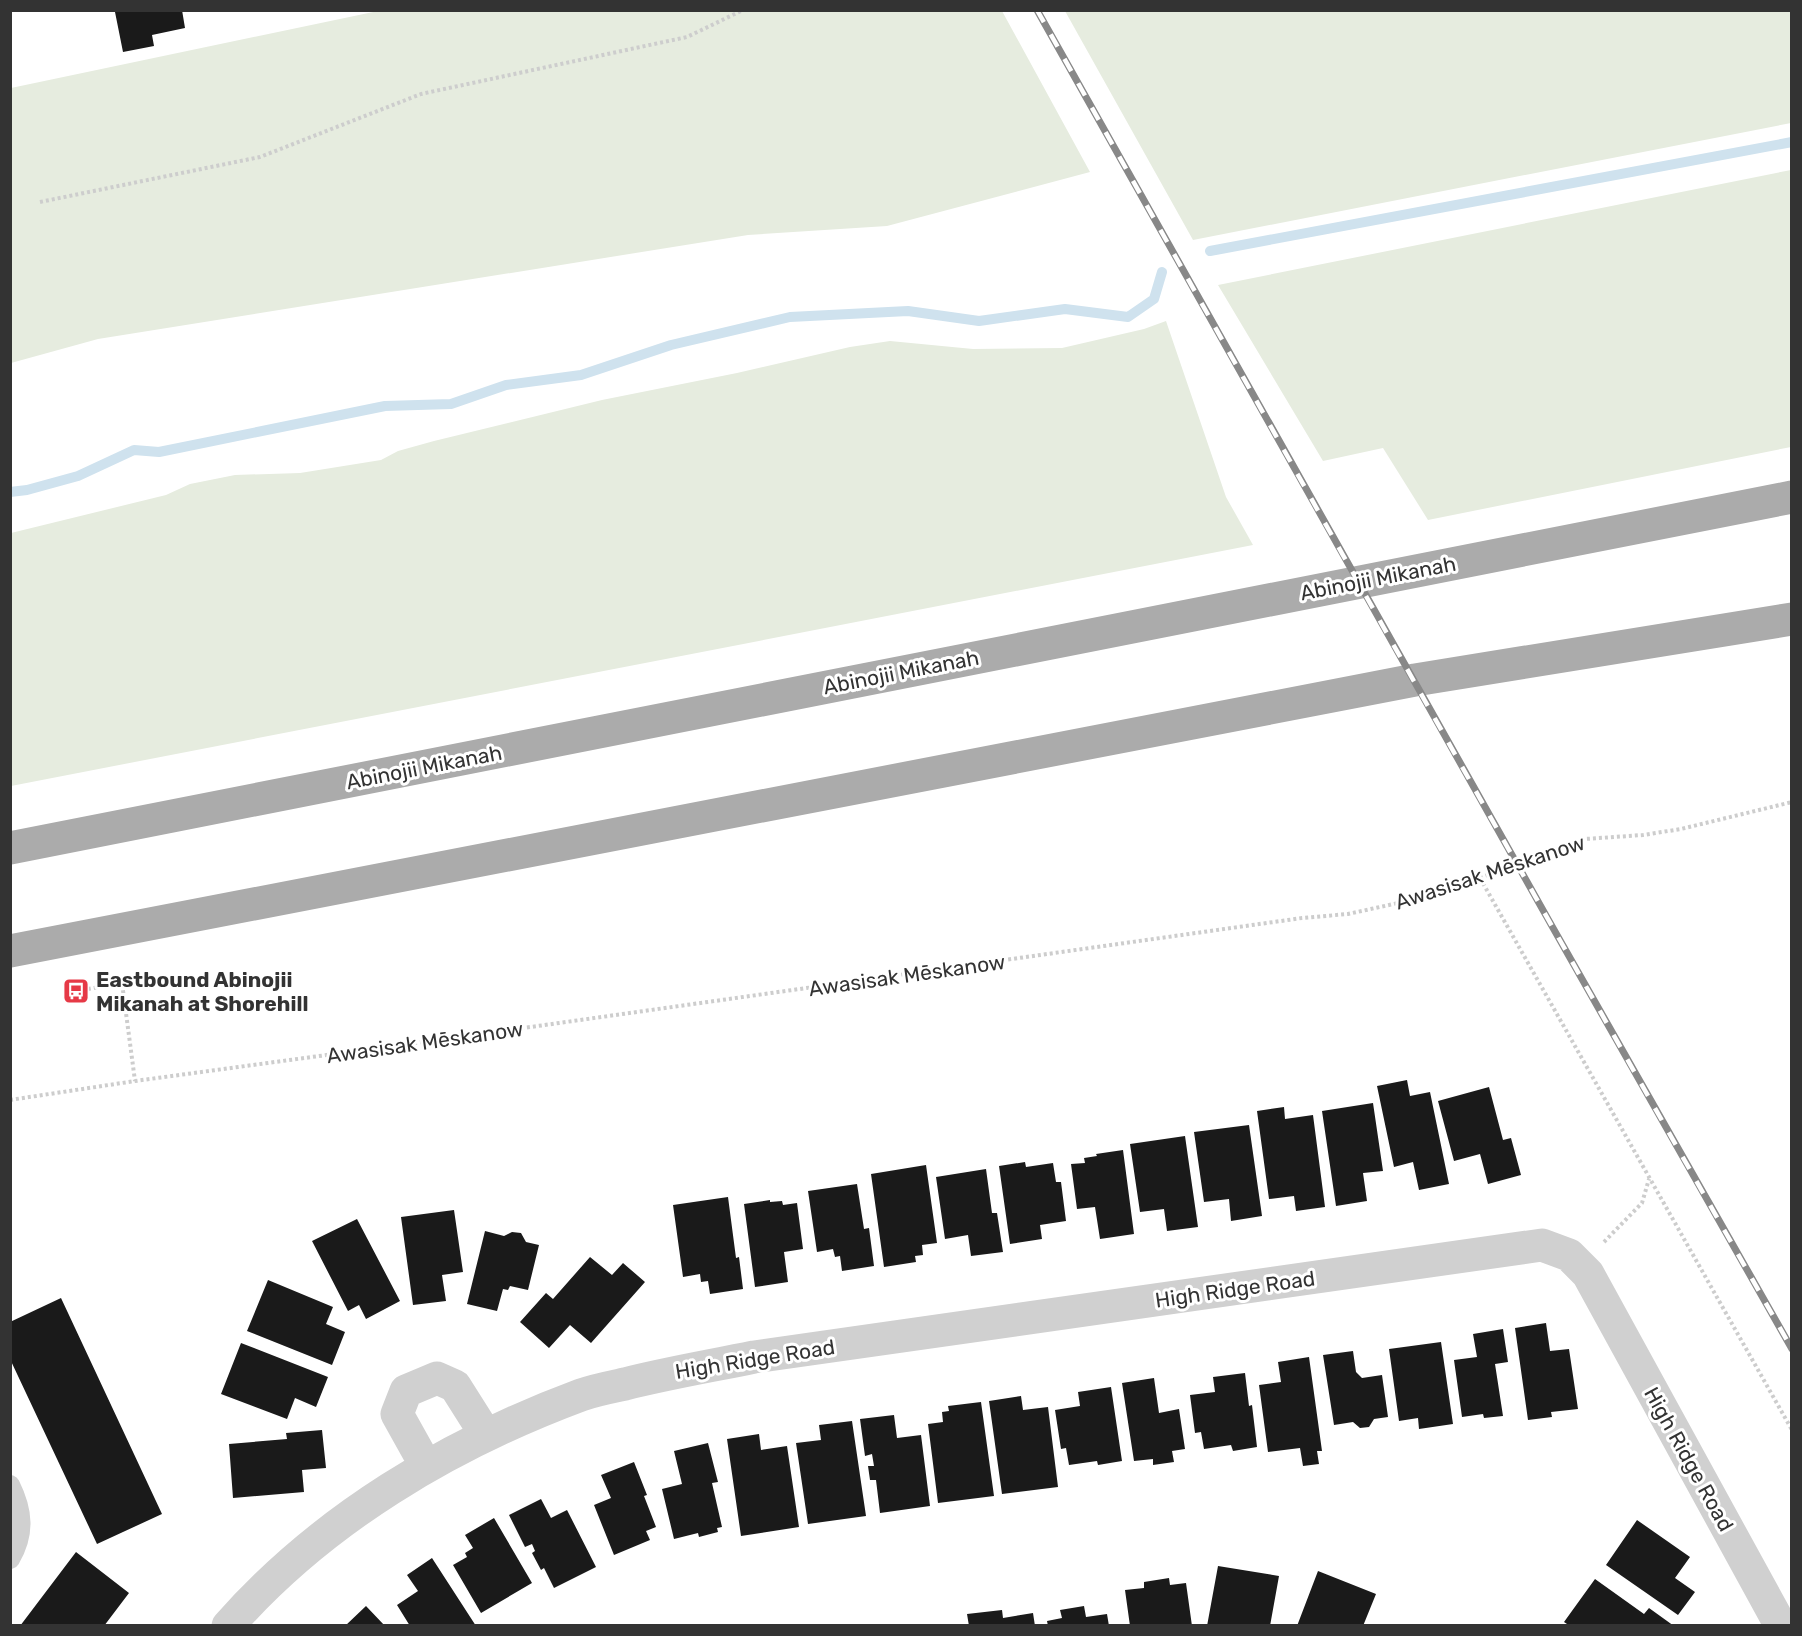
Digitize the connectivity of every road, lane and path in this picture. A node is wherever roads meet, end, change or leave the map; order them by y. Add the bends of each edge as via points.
1 (743, 10) edge
2 (40, 202) dead end
3 (1791, 497) edge
4 (1791, 619) edge
5 (1791, 802) edge
6 (10, 848) edge
7 (1480, 878) junction
8 (10, 951) edge
9 (76, 991) dead end
10 (135, 1081) junction
11 (10, 1100) edge
12 (1649, 1178) junction
13 (1626, 1219) dead end
14 (1791, 1430) edge
15 (486, 1435) junction
16 (426, 1466) junction
17 (10, 1485) edge
18 (10, 1559) edge
19 (228, 1626) edge
20 (1781, 1626) edge

1 - 2 path via 687,37 421,94 260,157
3 - 6 main road, Abinojii Mikanah
4 - 8 main road via 1415,680
5 - 7 path, Awasisak Mēskanow via 1681,830 1585,839
7 - 10 path, Awasisak Mēskanow via 1430,896 1348,914
7 - 12 path
9 - 10 path via 122,983
10 - 11 path, Awasisak Mēskanow
12 - 13 path via 1642,1203
12 - 14 path
15 - 16 street, High Ridge Road
15 - 16 street via 455,1386 436,1378 406,1391 397,1414
15 - 20 street, High Ridge Road via 583,1394 754,1357 1542,1245 1569,1255 1588,1274
16 - 19 street, High Ridge Road via 339,1522 256,1593
17 - 18 lane via 22,1515 17,1548

